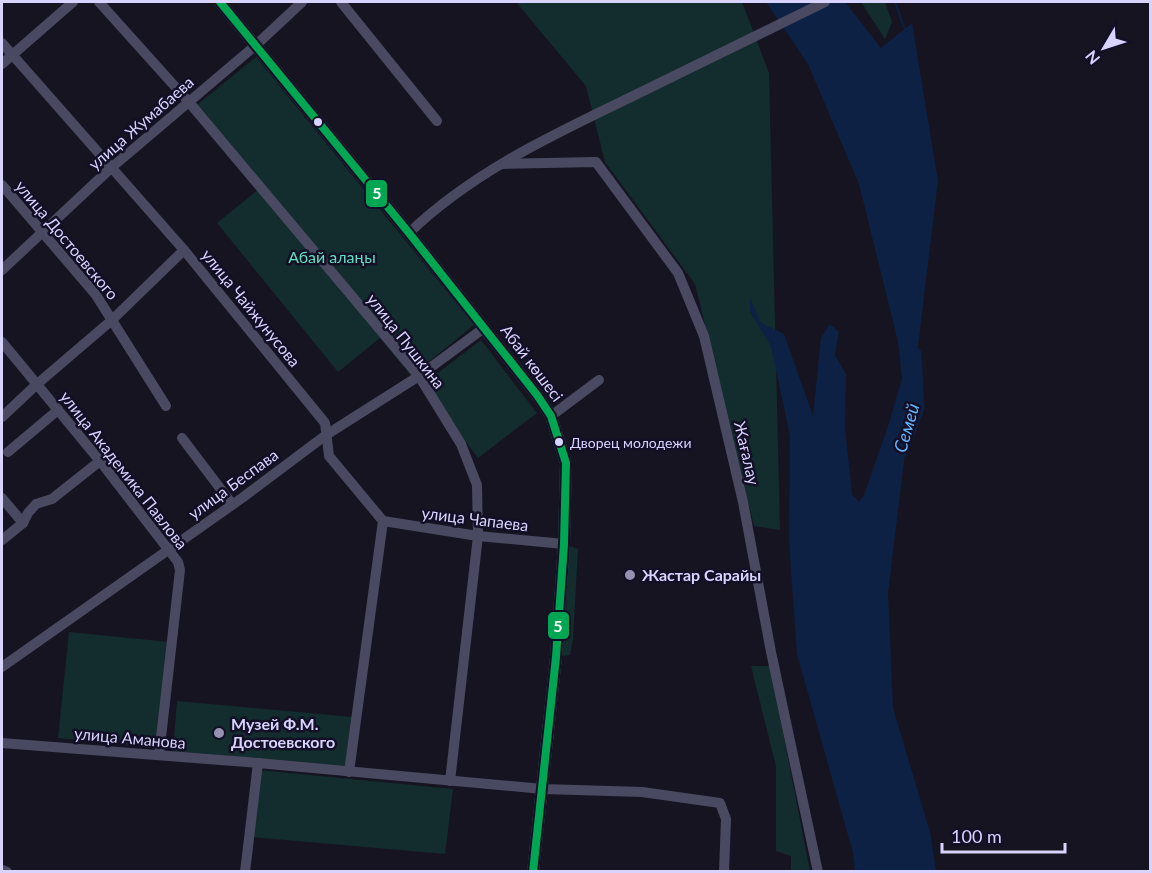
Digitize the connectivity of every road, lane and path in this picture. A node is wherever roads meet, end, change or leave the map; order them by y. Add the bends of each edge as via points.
1 (73, 2) edge
2 (99, 2) edge
3 (220, 2) edge
4 (302, 2) edge
5 (341, 2) edge
6 (825, 2) edge
7 (2, 43) edge
8 (256, 45) junction
9 (12, 54) junction
10 (2, 64) edge
11 (188, 101) junction
12 (436, 121) dead end
13 (502, 164) junction
14 (111, 168) junction
15 (2, 185) edge
16 (44, 232) junction
17 (410, 233) junction
18 (184, 250) junction
19 (2, 270) edge
20 (112, 320) junction
21 (484, 328) junction
22 (2, 342) edge
23 (419, 376) junction
24 (598, 380) dead end
25 (36, 385) junction
26 (166, 406) dead end
27 (58, 410) junction
28 (551, 416) junction
29 (2, 417) edge
30 (326, 435) junction
31 (182, 438) dead end
32 (8, 452) dead end
33 (100, 461) junction
34 (2, 498) edge
35 (232, 504) junction
36 (383, 521) junction
37 (23, 524) junction
38 (478, 536) junction
39 (2, 540) edge
40 (564, 544) junction
41 (169, 548) junction
42 (2, 667) edge
43 (2, 743) edge
44 (159, 756) junction
45 (258, 763) junction
46 (349, 772) junction
47 (450, 781) junction
48 (543, 789) junction
49 (2, 870) edge
50 (7, 872) edge
51 (244, 872) edge
52 (533, 872) edge
53 (724, 872) edge
54 (818, 872) edge

1 - 9 street
2 - 11 street, улица Пушкина
3 - 8 main road, Абай көшесі
4 - 8 street, улица Жумабаева
5 - 12 street
6 - 13 street via 582,120
7 - 9 street, улица Чайжунусова
8 - 11 street, улица Жумабаева
8 - 17 main road, Абай көшесі
9 - 10 street
9 - 14 street, улица Чайжунусова
11 - 14 street, улица Жумабаева
11 - 23 street, улица Пушкина
13 - 17 street via 431,212
13 - 54 street, Жағалау via 596,162 678,273 704,336
14 - 16 street, улица Жумабаева
14 - 18 street, улица Чайжунусова
15 - 16 street, улица Достоевского
16 - 19 street, улица Жумабаева
16 - 20 street, улица Достоевского
17 - 21 main road, Абай көшесі
18 - 20 street
18 - 30 street, улица Чайжунусова via 325,423
20 - 25 street
20 - 26 street, улица Достоевского
21 - 23 street, улица Беспава
21 - 28 main road, Абай көшесі
22 - 25 street, улица Академика Павлова
23 - 30 street, улица Беспава
23 - 38 street, улица Пушкина via 460,444 477,485
24 - 28 street
25 - 27 street, улица Академика Павлова
25 - 29 street
27 - 32 street
27 - 33 street, улица Академика Павлова
28 - 40 main road, Абай көшесі via 566,463
30 - 35 street, улица Беспава
30 - 36 street, улица Чайжунусова via 329,456
31 - 35 street
33 - 37 street via 51,499 36,504
33 - 41 street, улица Академика Павлова
34 - 37 street
35 - 41 street, улица Беспава
36 - 38 street, улица Чапаева
36 - 46 street
37 - 39 street
38 - 40 street, улица Чапаева
38 - 47 street, улица Пушкина
40 - 48 main road, Абай көшесі
41 - 42 street, улица Беспава
41 - 44 street, улица Академика Павлова via 180,570
43 - 44 street, улица Аманова
44 - 45 street, улица Аманова
45 - 46 street, улица Аманова
45 - 51 street
46 - 47 street, улица Аманова
47 - 48 street, улица Аманова
48 - 52 main road, Абай көшесі
48 - 53 street, улица Аманова via 642,792 720,803 726,819
49 - 50 street

